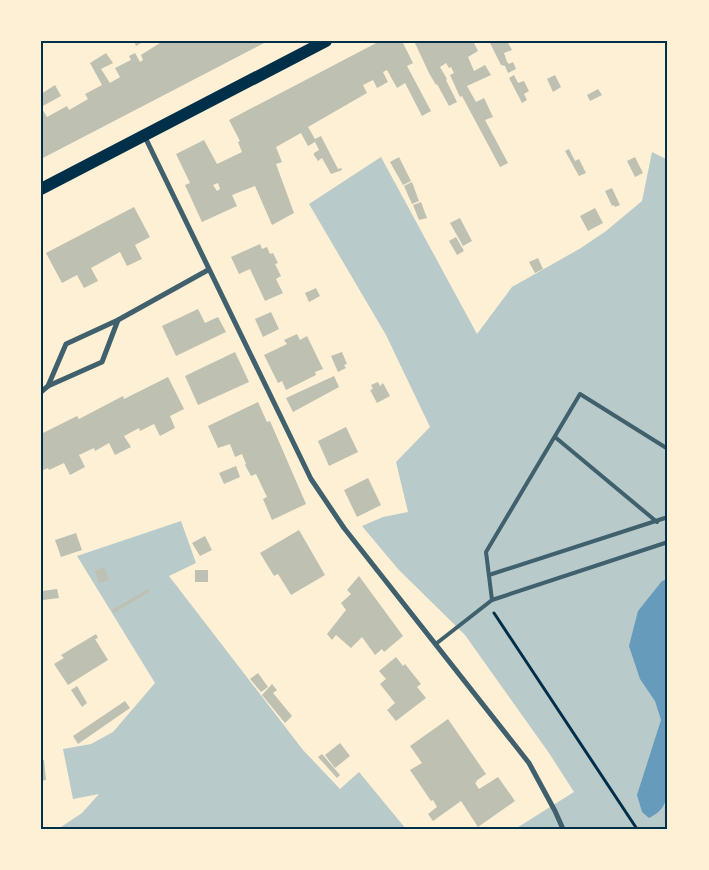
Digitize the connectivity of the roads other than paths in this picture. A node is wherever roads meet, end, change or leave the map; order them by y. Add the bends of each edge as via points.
1 (326, 41) edge
2 (144, 136) junction
3 (41, 189) edge
4 (208, 270) junction
5 (118, 320) junction
6 (48, 386) junction
7 (41, 392) edge
8 (555, 437) junction
9 (668, 449) edge
10 (668, 517) edge
11 (657, 522) junction
12 (668, 542) edge
13 (489, 575) junction
14 (492, 600) junction
15 (436, 643) junction
16 (563, 829) edge

1 - 2 main road
2 - 3 main road
2 - 4 street
4 - 5 street
4 - 15 street via 311,479 344,528
5 - 6 street via 66,344
5 - 6 street via 102,362
6 - 7 street
8 - 9 lane via 580,394
8 - 11 lane
8 - 13 lane via 486,552
10 - 11 lane
11 - 13 lane
12 - 14 lane
13 - 14 lane
14 - 15 lane
15 - 16 street via 530,764

